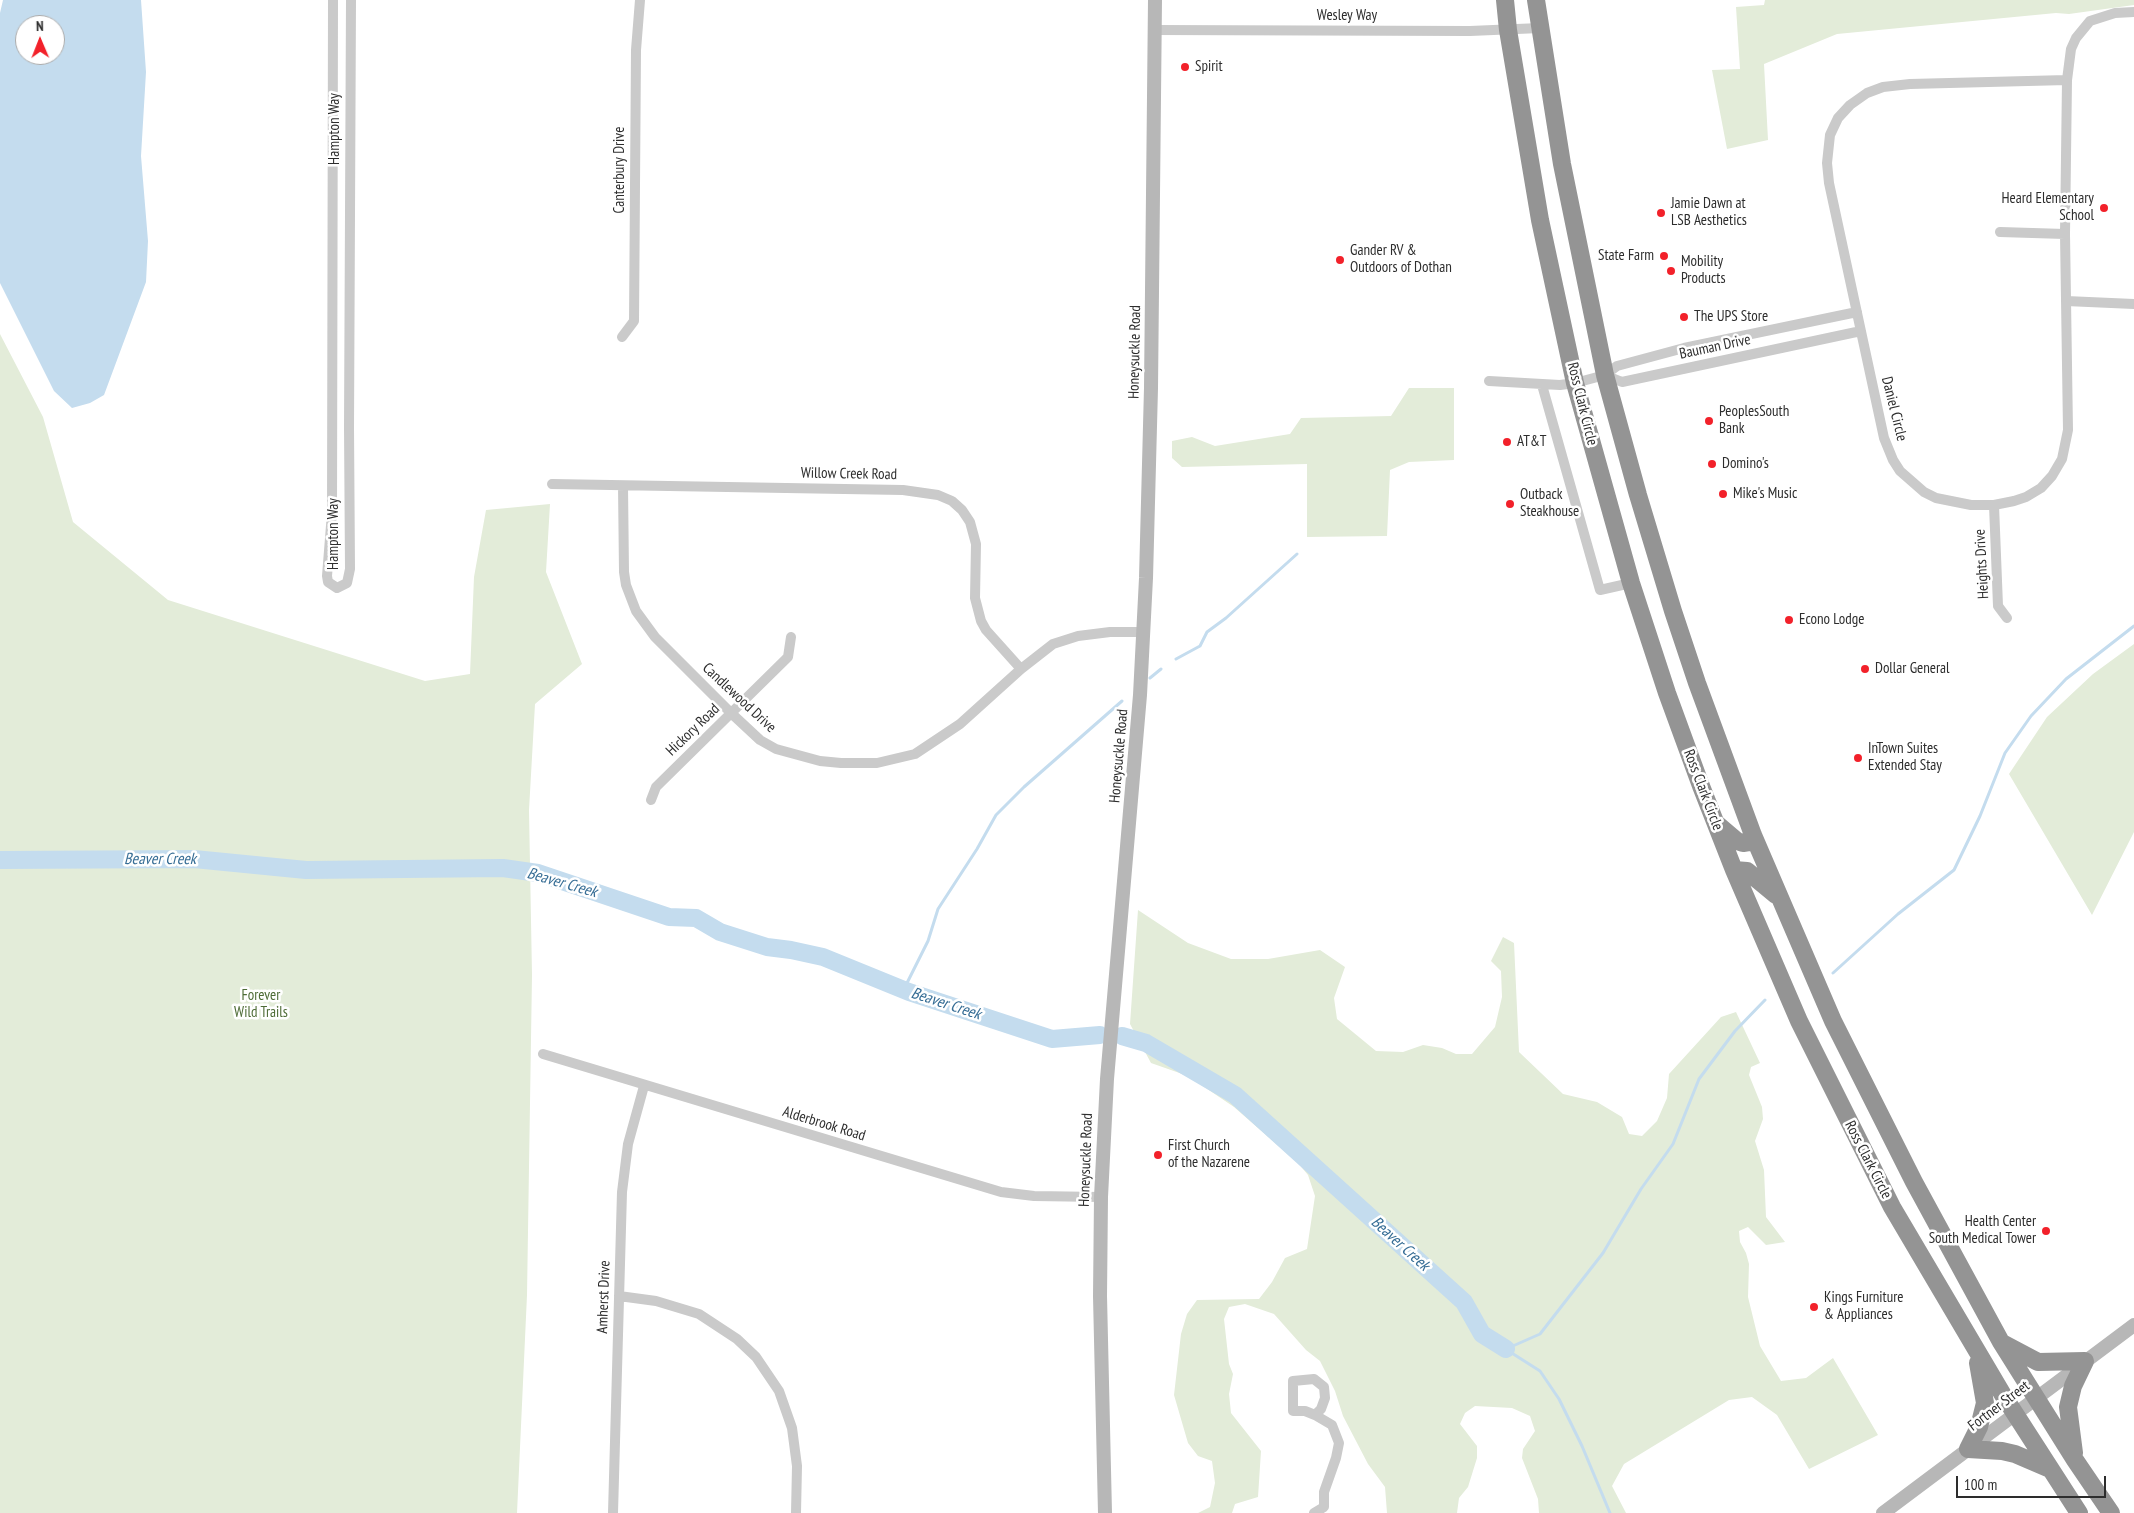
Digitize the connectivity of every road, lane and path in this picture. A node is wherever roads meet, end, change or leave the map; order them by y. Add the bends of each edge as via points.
1 (333, 0) edge
2 (351, 0) edge
3 (640, 0) edge
4 (1155, 0) edge
5 (1505, 0) edge
6 (1536, 0) edge
7 (2134, 12) edge
8 (1540, 28) junction
9 (1154, 30) junction
10 (1508, 30) junction
11 (2067, 80) junction
12 (2000, 232) dead end
13 (2065, 234) junction
14 (2066, 302) junction
15 (2134, 304) edge
16 (1857, 312) junction
17 (1861, 331) junction
18 (622, 337) dead end
19 (1605, 375) junction
20 (1489, 381) dead end
21 (1576, 383) junction
22 (1542, 385) junction
23 (552, 484) dead end
24 (623, 486) junction
25 (1994, 505) junction
26 (1631, 583) junction
27 (2007, 618) dead end
28 (1143, 632) junction
29 (791, 637) dead end
30 (1022, 669) junction
31 (731, 714) junction
32 (651, 800) dead end
33 (1715, 822) junction
34 (1755, 841) junction
35 (1734, 870) junction
36 (1779, 897) junction
37 (543, 1054) dead end
38 (644, 1086) junction
39 (1100, 1197) junction
40 (619, 1296) junction
41 (2134, 1325) edge
42 (2001, 1342) junction
43 (1976, 1350) junction
44 (2085, 1361) junction
45 (2036, 1398) junction
46 (1315, 1414) dead end
47 (2015, 1414) junction
48 (1968, 1449) junction
49 (2075, 1460) junction
50 (2050, 1469) junction
51 (613, 1513) edge
52 (796, 1513) edge
53 (1105, 1513) edge
54 (1314, 1513) edge
55 (1883, 1513) edge
56 (2079, 1513) edge
57 (2111, 1513) edge

1 - 2 street, Hampton Way via 332,513 327,576 328,582 337,588 347,582 350,569
3 - 18 street, Canterbury Drive via 636,50 634,322
4 - 9 main road, Honeysuckle Road
5 - 10 highway, Ross Clark Circle
6 - 8 highway, Ross Clark Circle
7 - 11 street via 2115,13 2090,21 2076,38
8 - 10 street, Wesley Way
8 - 19 highway, Ross Clark Circle via 1562,164
9 - 10 street, Wesley Way
9 - 28 main road, Honeysuckle Road via 1151,406
10 - 21 highway, Ross Clark Circle via 1540,220
11 - 13 street, Daniel Circle
11 - 16 street, Daniel Circle via 1896,85 1875,89 1850,105 1838,118 1830,135 1827,163
12 - 13 street
13 - 14 street, Daniel Circle
14 - 15 street
14 - 25 street, Daniel Circle via 2068,430 2062,459 2052,476 2035,492
16 - 17 street, Daniel Circle
16 - 19 street, Bauman Drive via 1684,348 1617,366
17 - 19 street, Bauman Drive via 1622,382
17 - 25 street, Daniel Circle via 1884,438 1900,471 1936,498 1960,504
19 - 21 street, Bauman Drive
19 - 34 highway, Ross Clark Circle via 1675,618
20 - 22 street, Bauman Drive
21 - 22 street, Bauman Drive
21 - 26 highway, Ross Clark Circle
22 - 26 street via 1600,590
23 - 24 street, Willow Creek Road
24 - 30 street, Willow Creek Road via 903,490 938,495 952,501 970,522 976,544 975,598 981,621
24 - 31 street, Candlewood Drive via 624,572 630,599 655,637
25 - 27 street, Heights Drive via 1998,606
26 - 33 highway, Ross Clark Circle
28 - 30 street, Candlewood Drive via 1110,632 1065,639 1041,652
28 - 39 main road, Honeysuckle Road
29 - 31 street, Hickory Road via 788,657
30 - 31 street, Candlewood Drive via 937,741 915,754 877,763 820,761 776,749 760,740
31 - 32 street, Hickory Road via 656,787
33 - 34 highway via 1737,841
33 - 35 highway, Ross Clark Circle
34 - 36 highway, Ross Clark Circle
35 - 36 highway via 1747,870
35 - 43 highway, Ross Clark Circle via 1798,1020 1862,1150
36 - 42 highway, Ross Clark Circle via 1853,1064
37 - 38 street, Alderbrook Road
38 - 39 street, Alderbrook Road via 1000,1192
38 - 40 street, Amherst Drive via 624,1168
39 - 53 main road, Honeysuckle Road
40 - 51 street, Amherst Drive
40 - 52 street via 656,1301 699,1314 737,1339 756,1357 779,1391 792,1428 797,1466
41 - 44 main road, Fortner Street
42 - 44 highway via 2038,1362
42 - 45 highway, Ross Clark Circle
43 - 47 highway, Ross Clark Circle
43 - 48 highway via 1985,1403 1979,1427
44 - 45 main road, Fortner Street
44 - 49 highway via 2073,1386 2068,1407
45 - 47 main road, Fortner Street
45 - 49 highway, Ross Clark Circle
46 - 54 street via 1332,1425 1339,1443 1324,1492 1324,1508
47 - 48 main road, Fortner Street
47 - 50 highway, Ross Clark Circle
48 - 50 highway via 2015,1454
48 - 55 main road, Fortner Street
49 - 57 highway, Ross Clark Circle
50 - 56 highway, Ross Clark Circle

